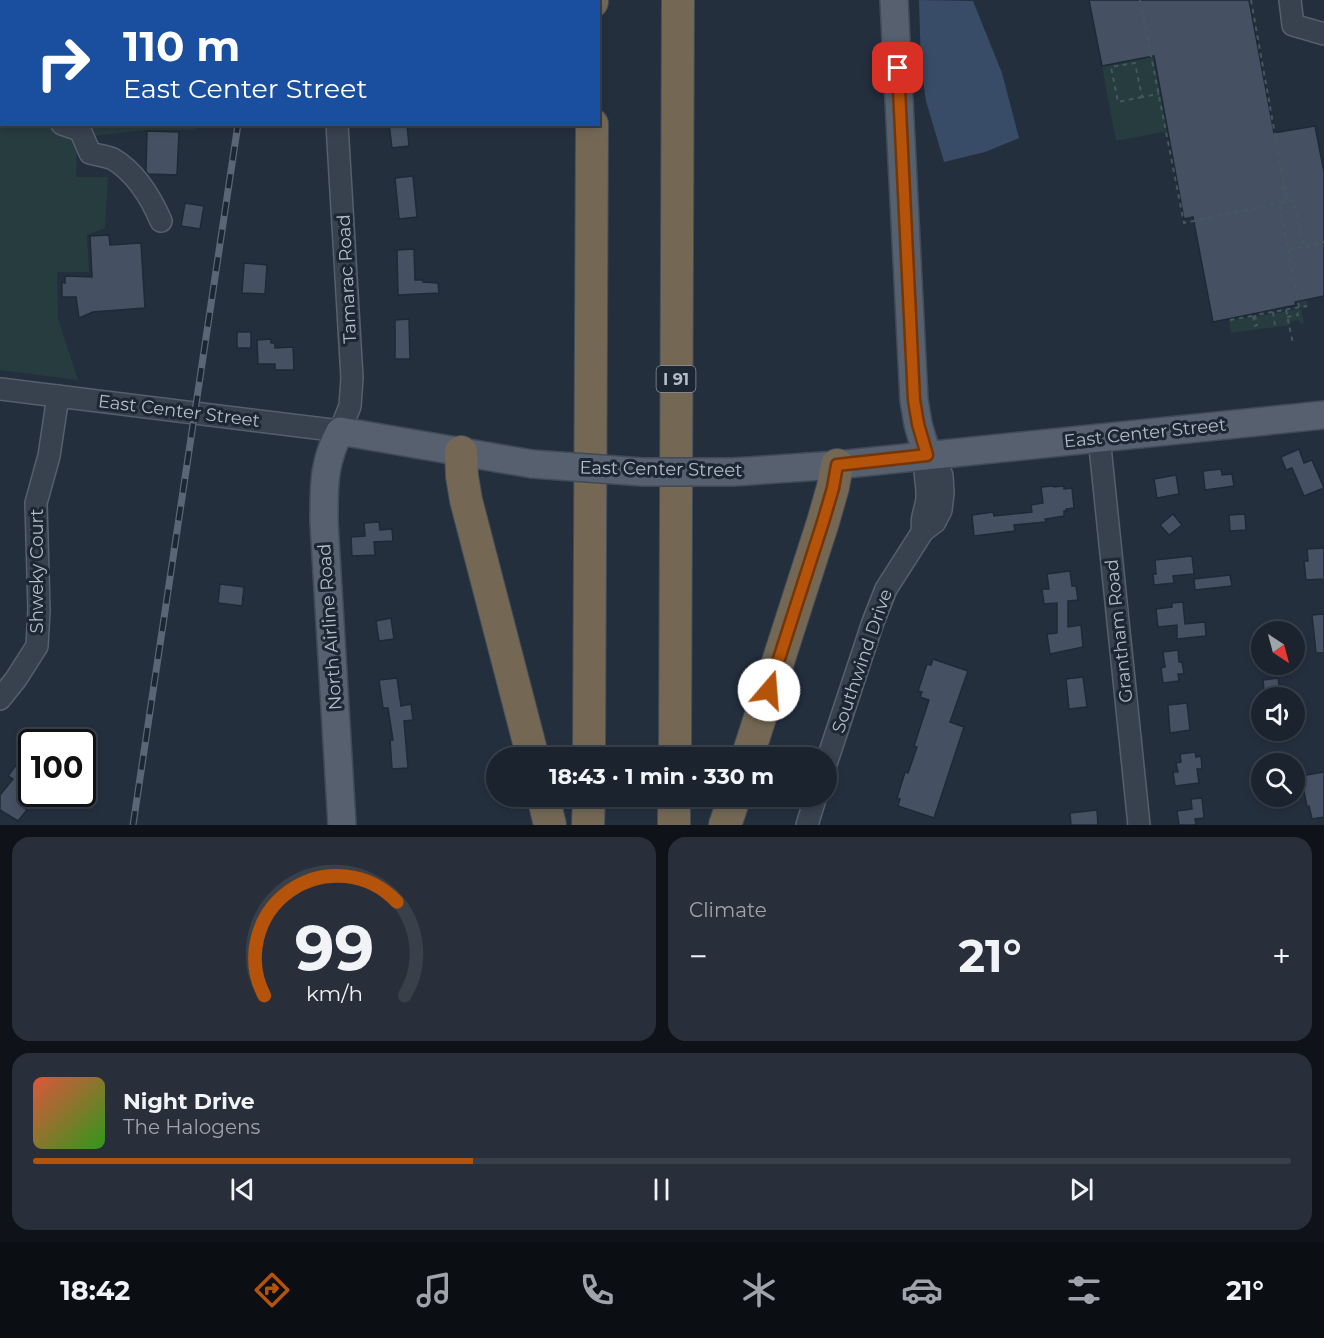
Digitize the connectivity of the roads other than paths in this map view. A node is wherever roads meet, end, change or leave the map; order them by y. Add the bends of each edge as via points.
1 (678, 0) edge
2 (894, 0) edge
3 (1290, 0) edge
4 (1324, 34) edge
5 (68, 126) edge
6 (337, 126) edge
7 (592, 126) edge
8 (161, 221) dead end
9 (0, 389) edge
10 (58, 396) junction
11 (1324, 415) edge
12 (340, 431) junction
13 (1099, 437) junction
14 (461, 452) junction
15 (927, 455) junction
16 (837, 465) junction
17 (0, 699) edge
18 (530, 747) edge
19 (589, 747) edge
20 (675, 747) edge
21 (751, 747) edge
22 (832, 747) edge
23 (546, 807) edge
24 (589, 807) edge
25 (674, 807) edge
26 (731, 807) edge
27 (813, 807) edge
28 (342, 825) edge
29 (550, 825) edge
30 (588, 825) edge
31 (674, 825) edge
32 (725, 825) edge
33 (807, 825) edge
34 (1138, 825) edge

1 - 20 highway, I 91
2 - 15 main road via 914,400
3 - 4 street via 1293,25
5 - 8 street via 80,130 90,153 112,159 132,176
6 - 12 street, Tamarac Road via 352,378 350,406
7 - 19 highway
9 - 10 street, East Center Street
10 - 12 street, East Center Street
10 - 17 street, Shweky Court via 49,456 36,504 37,646
11 - 13 main road, East Center Street
12 - 14 main road, East Center Street
12 - 28 main road, North Airline Road via 326,467 324,522
13 - 15 main road, East Center Street
13 - 34 street, Grantham Road
14 - 16 main road, East Center Street, bridge via 532,464 643,472 733,472
14 - 18 highway via 466,500
15 - 16 main road, East Center Street
15 - 22 street, Southwind Drive via 937,462 943,502 935,522 923,531 881,600
16 - 21 highway via 820,531
23 - 29 highway
24 - 30 highway
25 - 31 highway
26 - 32 highway
27 - 33 street

